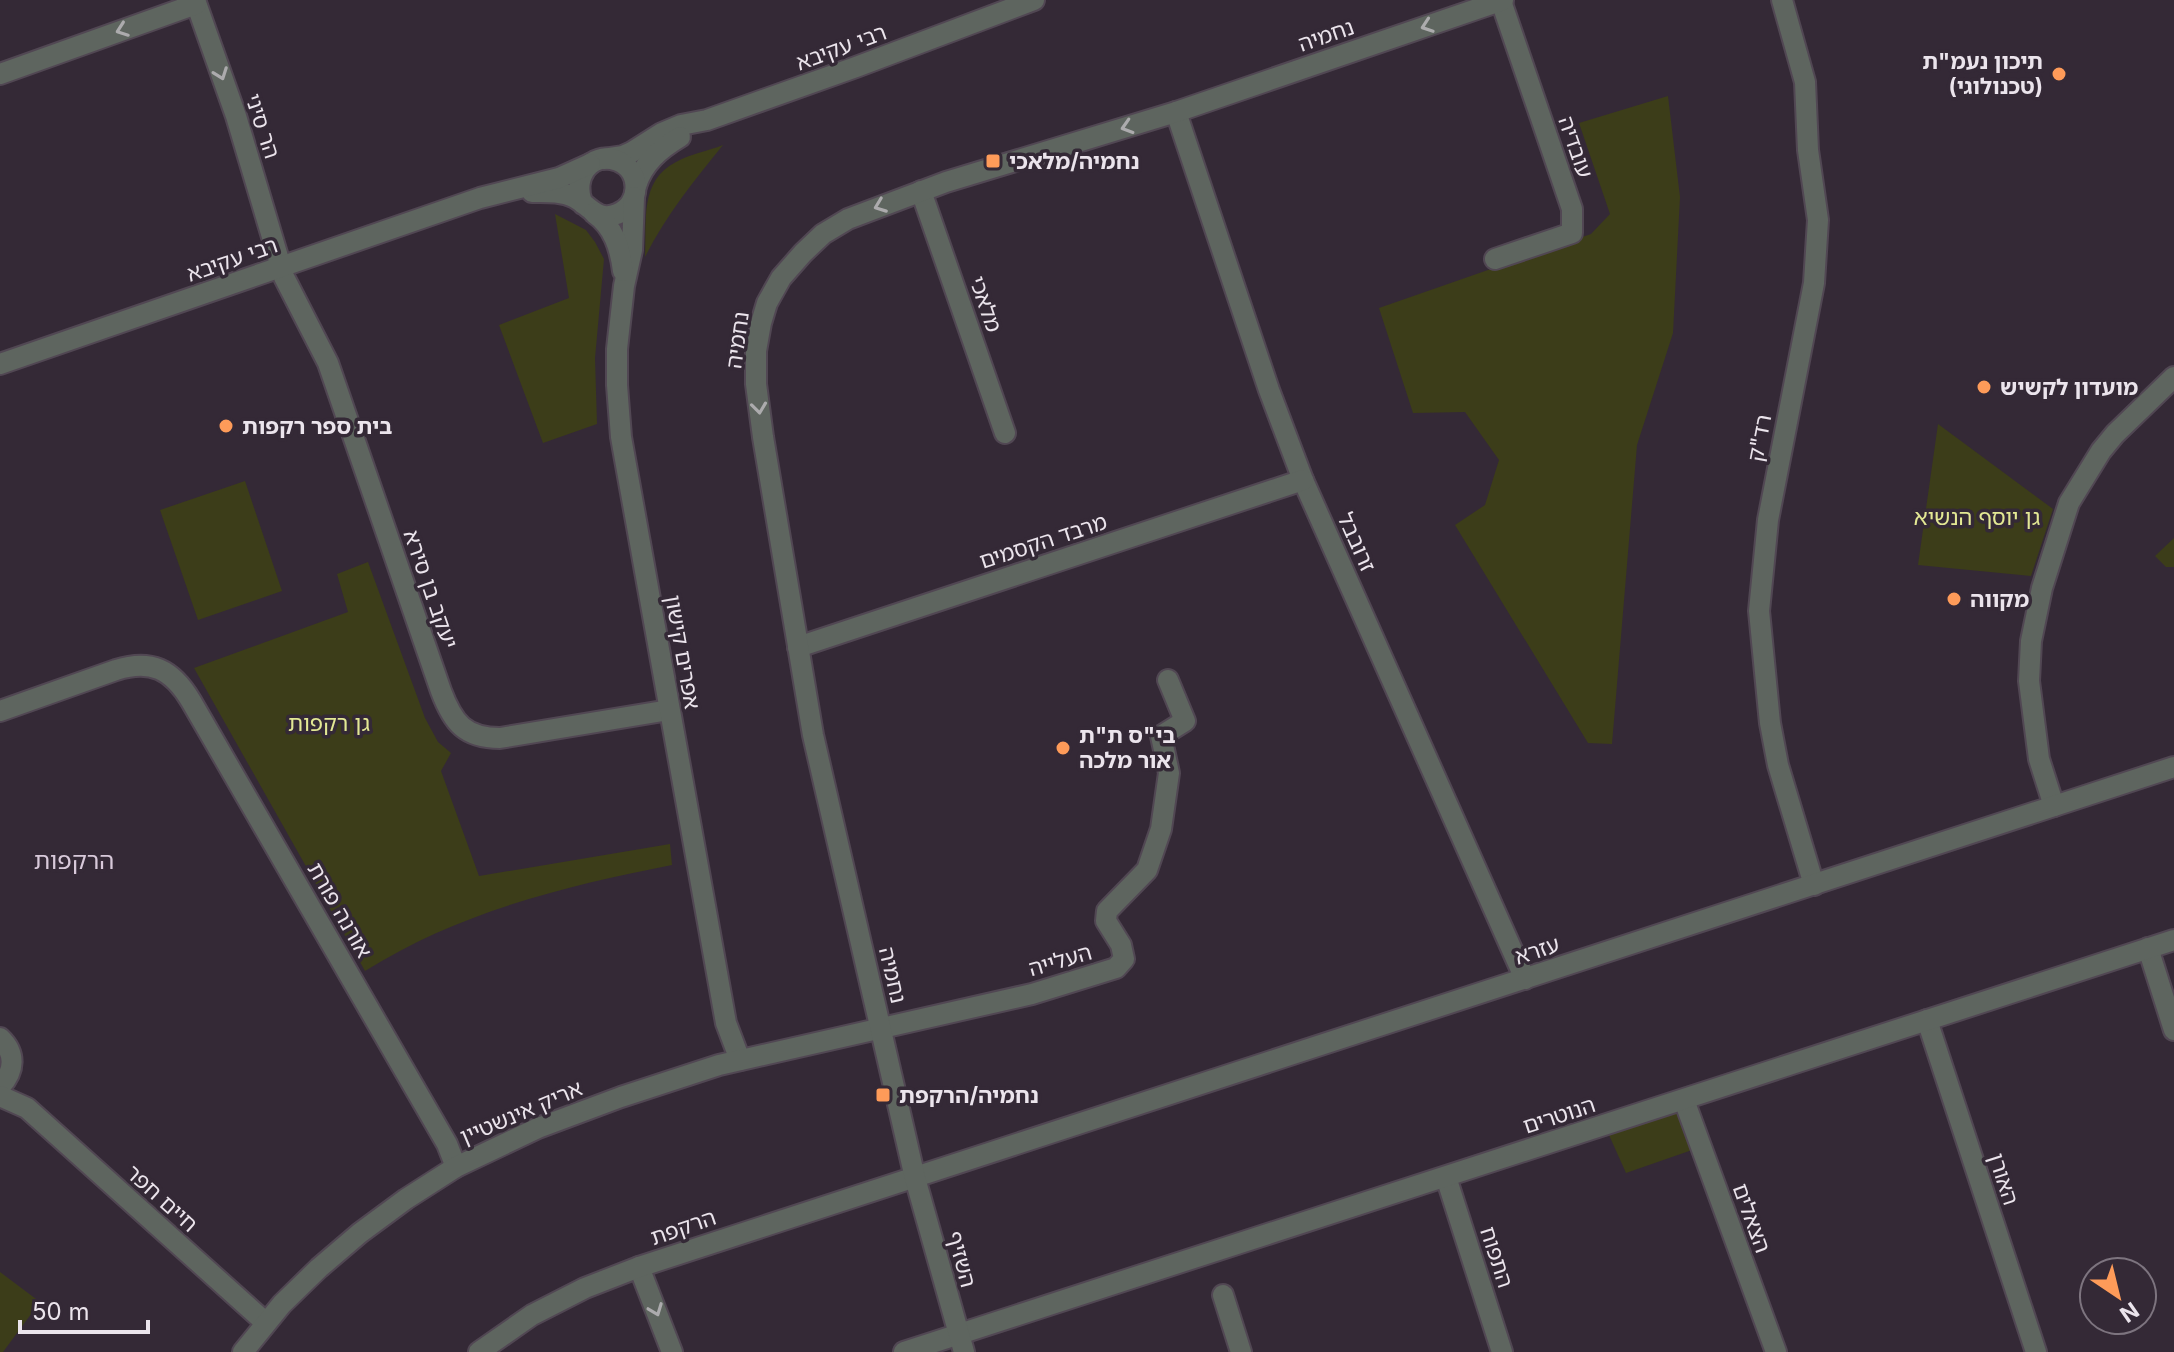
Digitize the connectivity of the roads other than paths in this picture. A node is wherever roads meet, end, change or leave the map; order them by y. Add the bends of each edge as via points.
1 (1034, 0) edge
2 (1502, 0) edge
3 (1782, 0) edge
4 (195, 2) edge
5 (0, 74) edge
6 (1176, 112) junction
7 (707, 120) junction
8 (597, 162) junction
9 (635, 191) junction
10 (921, 191) junction
11 (480, 198) junction
12 (588, 209) junction
13 (1495, 259) dead end
14 (281, 267) junction
15 (624, 286) junction
16 (0, 364) edge
17 (2174, 377) edge
18 (1005, 433) dead end
19 (1303, 480) junction
20 (798, 647) junction
21 (1168, 680) dead end
22 (669, 710) junction
23 (0, 711) edge
24 (2174, 767) edge
25 (2054, 806) junction
26 (1814, 885) junction
27 (2174, 940) edge
28 (2148, 948) junction
29 (1525, 979) junction
30 (1927, 1020) junction
31 (726, 1023) junction
32 (880, 1027) junction
33 (2174, 1030) edge
34 (0, 1038) edge
35 (740, 1060) junction
36 (12, 1065) junction
37 (719, 1065) junction
38 (0, 1087) edge
39 (0, 1096) edge
40 (1684, 1100) junction
41 (27, 1108) junction
42 (460, 1165) junction
43 (1446, 1177) junction
44 (915, 1178) junction
45 (639, 1267) junction
46 (1223, 1295) dead end
47 (266, 1323) junction
48 (961, 1344) edge
49 (243, 1352) edge
50 (479, 1352) edge
51 (672, 1352) edge
52 (904, 1352) edge
53 (1241, 1352) edge
54 (1502, 1352) edge
55 (1776, 1352) edge
56 (2036, 1352) edge

1 - 7 street, רבי עקיבא
2 -> 6 street, נחמיה
2 - 13 street, עובדיה via 1572,209 1572,233
3 - 26 street, רד"ק via 1805,82 1818,220 1814,283 1768,520 1759,611 1778,765
4 -> 5 street
4 -> 14 street, הר סיני
6 -> 10 street, נחמיה
6 - 19 street, זרובבל
7 - 8 street, רבי עקיבא via 681,125 623,156
7 - 9 street, רבי עקיבא via 658,153 644,167
8 - 9 street via 624,164 633,175
8 - 11 street, רבי עקיבא via 559,178
8 - 12 street via 580,178 578,192
9 - 12 street via 619,213 606,216
9 - 15 street, אפרים קישון
10 - 18 street, מלאכי
10 -> 20 street, נחמיה via 823,234 781,278 761,323 756,384
11 - 12 street, רבי עקיבא via 544,192 574,197
11 - 14 street, רבי עקיבא
12 - 15 street, אפרים קישון via 615,238
14 - 16 street, רבי עקיבא
14 - 22 street, יעקב בן סירא via 328,363 455,720 477,736 500,738
15 - 22 street, אפרים קישון via 618,410
17 - 25 street via 2101,451 2069,503 2042,588 2029,681 2039,759
19 - 20 street, מרבד הקסמים
19 - 29 street, זרובבל
20 - 32 street, נחמיה
21 - 32 street, העלייה via 1185,721 1161,736 1169,773 1161,829 1147,870 1107,911 1106,921 1124,959 1116,968 1032,994
22 - 31 street, אפרים קישון
23 - 42 street, אורנה פורת via 145,665 161,669 180,685
24 - 25 street, עזרא
25 - 26 street, עזרא
26 - 29 street, עזרא
27 - 28 street, הנוטרים
28 - 30 street, הנוטרים
28 - 33 street
29 - 44 street, עזרא
30 - 40 street, הנוטרים
30 - 56 street, האורן
31 - 35 street, אפרים קישון
31 - 37 street, אפרים קישון
32 - 35 street, אריק אינשטיין
32 - 44 street, נחמיה
34 - 36 street, חיים חפר
35 - 37 street, אריק אינשטיין
36 - 38 street
36 - 41 street, חיים חפר
37 - 42 street, אריק אינשטיין via 579,1111
39 - 41 street, חיים חפר
40 - 43 street, הנוטרים
40 - 55 street, הצאלים
41 - 47 street, חיים חפר
42 - 47 street, אריק אינשטיין via 360,1233
43 - 48 street, הנוטרים
43 - 54 street, התפוח
44 - 45 street, הרקפת
44 - 48 street, השזיף
45 - 50 street, הרקפת via 532,1315
45 -> 51 street
46 - 53 street
47 - 49 street, אריק אינשטיין
48 - 52 street, הנוטרים

